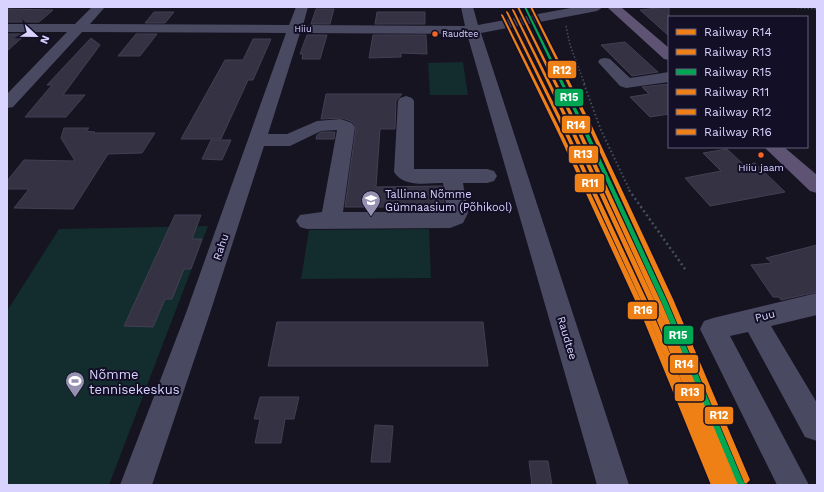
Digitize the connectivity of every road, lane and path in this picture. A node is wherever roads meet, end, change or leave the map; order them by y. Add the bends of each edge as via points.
1 (100, 7) edge
2 (302, 7) edge
3 (467, 7) edge
4 (596, 7) edge
5 (613, 7) edge
6 (790, 7) edge
7 (583, 8) edge
8 (817, 9) edge
9 (565, 22) dead end
10 (7, 28) edge
11 (81, 28) junction
12 (296, 28) junction
13 (474, 30) junction
14 (668, 55) edge
15 (605, 62) dead end
16 (668, 77) edge
17 (13, 90) edge
18 (406, 101) dead end
19 (7, 103) edge
20 (257, 140) junction
21 (774, 148) edge
22 (452, 176) junction
23 (487, 176) dead end
24 (817, 186) edge
25 (331, 220) junction
26 (307, 221) dead end
27 (685, 269) dead end
28 (817, 304) edge
29 (754, 319) junction
30 (815, 428) dead end
31 (136, 485) edge
32 (613, 485) edge
33 (793, 485) edge

1 - 11 street
2 - 12 street, Rahu
3 - 13 street, Raudtee
4 - 7 street, Hiiu
5 - 14 main road
6 - 8 path
7 - 13 street, Hiiu
9 - 27 path via 570,45 601,130 627,187
10 - 11 street, Hiiu
11 - 12 street, Hiiu
11 - 17 street
12 - 13 street, Hiiu
12 - 20 street, Rahu
13 - 32 street, Raudtee via 481,61
15 - 16 street via 626,83
17 - 19 street
18 - 22 street via 404,172 413,176
20 - 25 street via 290,140 316,126 344,125 345,134
20 - 31 street, Rahu
21 - 24 main road
22 - 23 street
22 - 25 street via 458,213 450,220
25 - 26 street
28 - 29 street, Puu
29 - 30 street
29 - 33 street, Puu via 713,329

